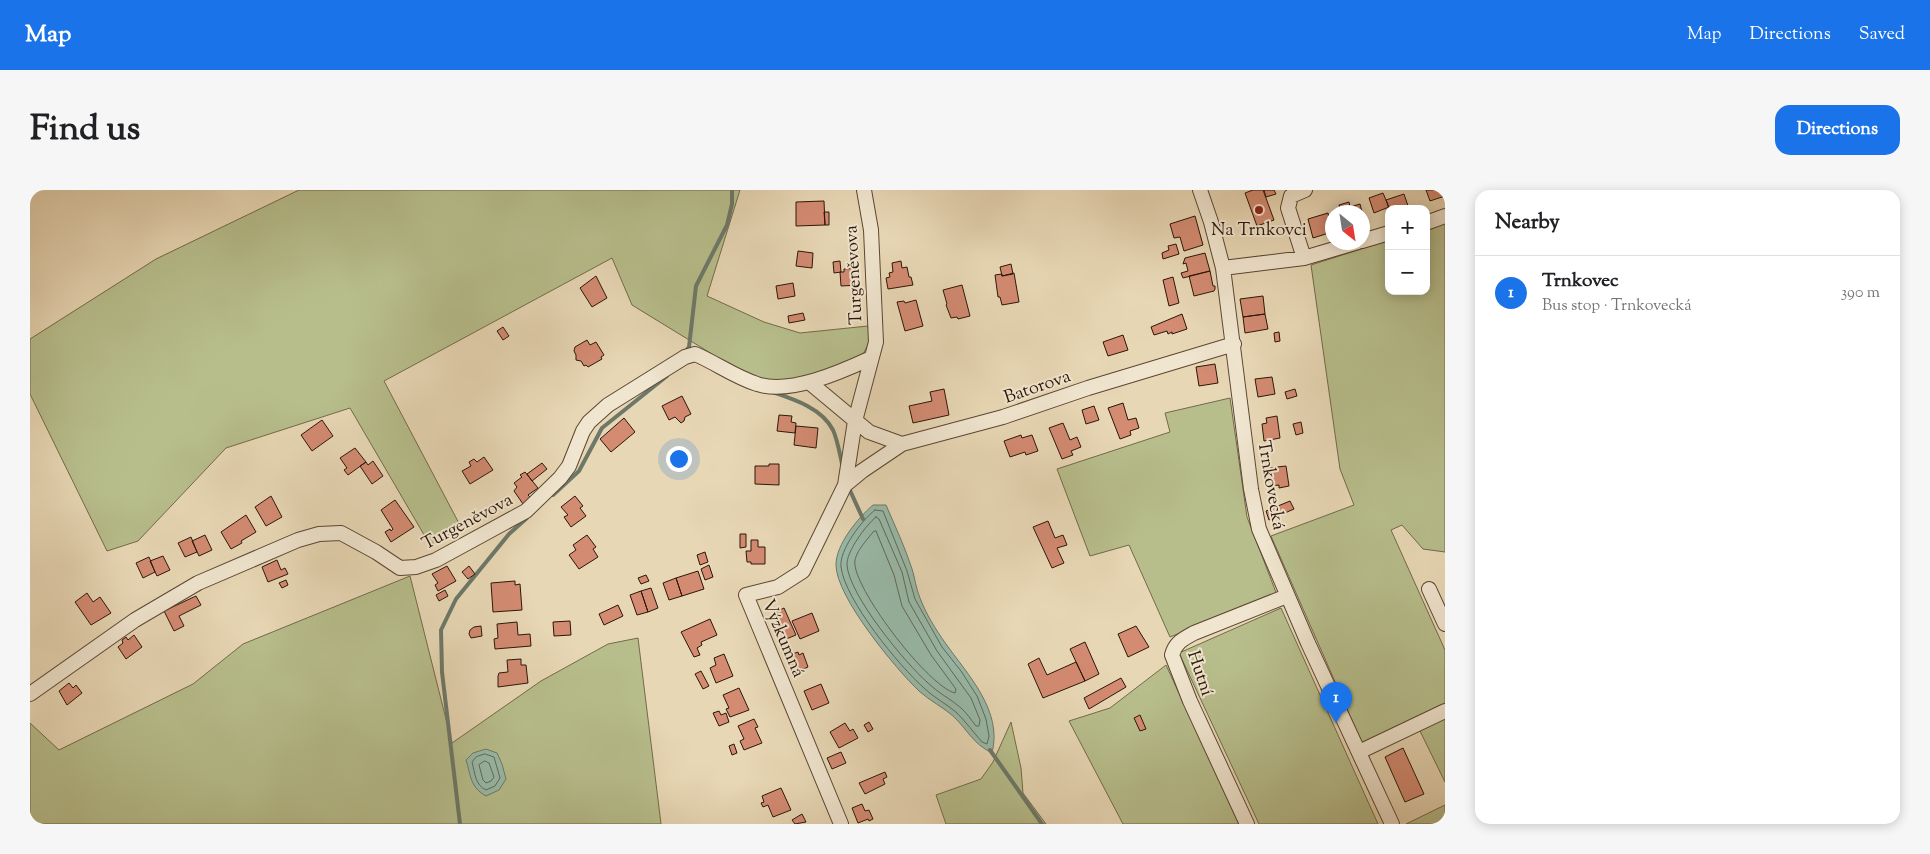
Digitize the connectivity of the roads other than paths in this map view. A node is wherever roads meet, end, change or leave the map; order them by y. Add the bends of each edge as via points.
1 (864, 190) edge
2 (1200, 190) edge
3 (1305, 190) edge
4 (1445, 216) edge
5 (1430, 222) edge
6 (1385, 235) edge
7 (1370, 239) edge
8 (1331, 250) edge
9 (1304, 258) junction
10 (1223, 268) junction
11 (1234, 344) junction
12 (871, 358) junction
13 (809, 382) junction
14 (855, 421) junction
15 (902, 444) junction
16 (845, 485) junction
17 (1429, 589) dead end
18 (1287, 596) junction
19 (1445, 624) edge
20 (30, 694) edge
21 (1445, 711) edge
22 (1359, 752) junction
23 (841, 824) edge
24 (1247, 824) edge
25 (1392, 824) edge

1 - 12 street, Turgeněvova via 871,230 876,333
2 - 10 street, Trnkovecká
3 - 9 street via 1291,196 1288,208
4 - 5 street
6 - 7 street
8 - 9 street
9 - 10 street
10 - 11 street, Trnkovecká
11 - 15 street, Batorova via 1003,417
11 - 18 street, Trnkovecká via 1255,512 1262,539
12 - 13 street, Turgeněvova
12 - 14 street, Výzkumná
13 - 14 street
13 - 20 street, Turgeněvova via 768,387 733,374 695,354 685,357 608,406 589,422 569,466 526,510 436,560 416,568 400,568 341,533 319,534 298,540 198,583 135,620
14 - 15 street via 869,432
14 - 16 street, Výzkumná
15 - 16 street, Batorova
16 - 23 street, Výzkumná via 803,571 778,587 746,594
17 - 19 street
18 - 22 street, Trnkovecká
18 - 24 street, Hutní via 1194,633 1180,641 1172,655
21 - 22 street
22 - 25 street, Trnkovecká

